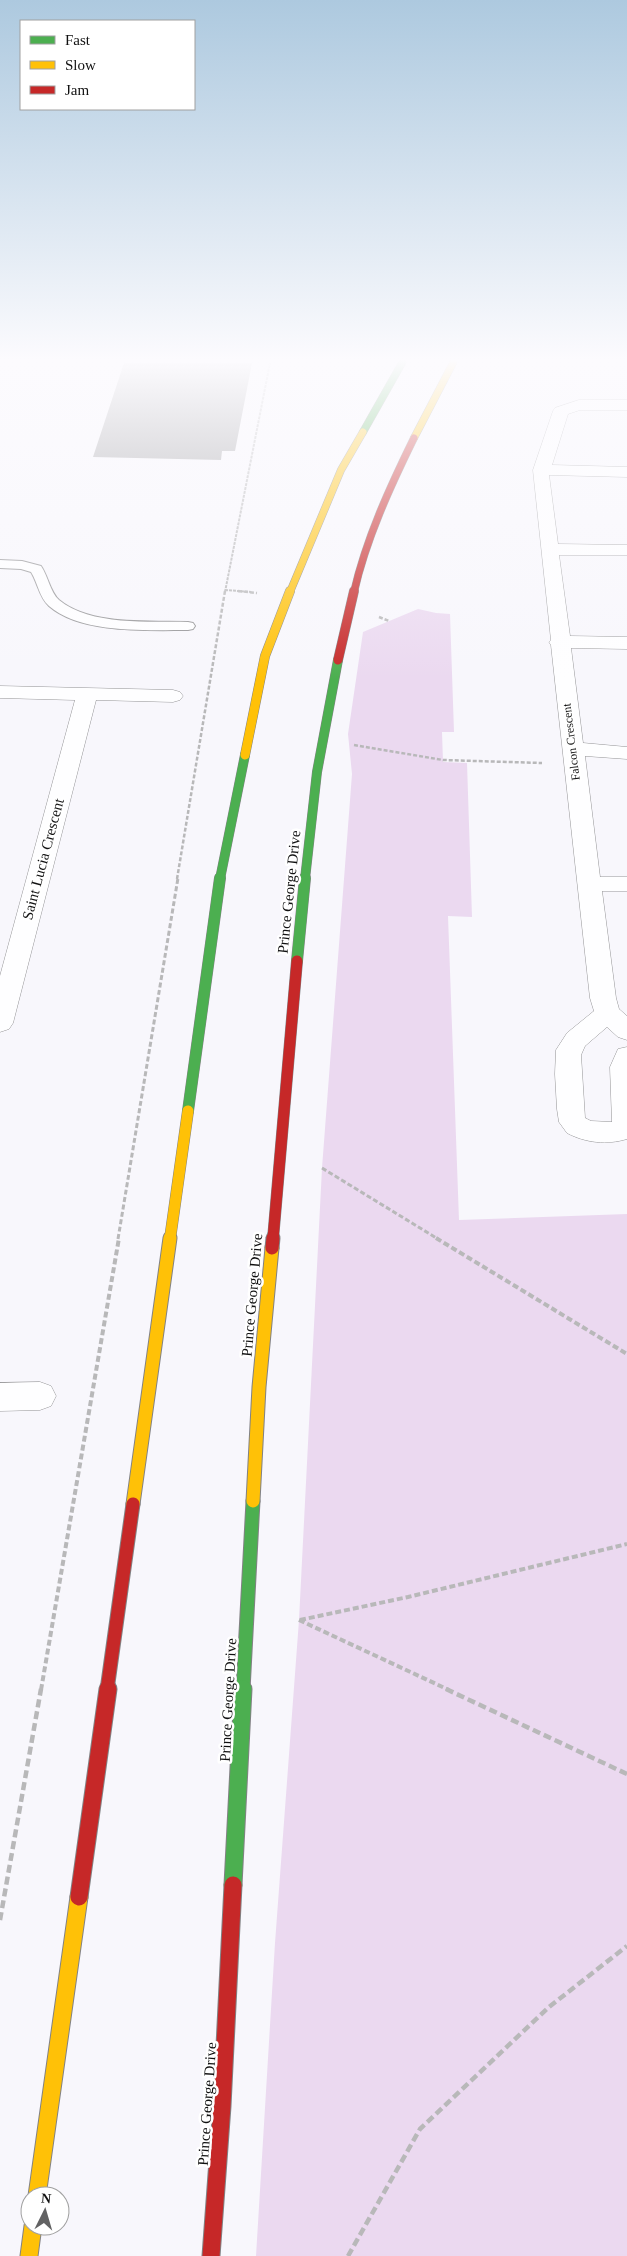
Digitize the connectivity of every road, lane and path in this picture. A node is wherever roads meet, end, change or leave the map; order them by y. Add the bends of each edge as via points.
1 (250, 468) edge
2 (342, 468) edge
3 (400, 468) edge
4 (541, 470) joint
5 (627, 472) edge
6 (549, 549) junction
7 (627, 550) edge
8 (0, 564) edge
9 (226, 590) junction
10 (264, 594) dead end
11 (188, 626) dead end
12 (559, 642) junction
13 (627, 644) edge
14 (0, 692) edge
15 (87, 694) junction
16 (173, 696) dead end
17 (349, 744) dead end
18 (627, 752) edge
19 (573, 756) junction
20 (588, 884) junction
21 (627, 884) edge
22 (608, 1013) junction
23 (0, 1023) edge
24 (627, 1031) edge
25 (627, 1056) edge
26 (322, 1168) dead end
27 (627, 1354) edge
28 (40, 1396) dead end
29 (0, 1397) edge
30 (627, 1544) edge
31 (627, 1774) edge
32 (0, 1920) edge
33 (627, 1946) edge
34 (38, 2186) edge
35 (32, 2236) edge
36 (29, 2256) edge
37 (211, 2256) edge
38 (348, 2256) edge

1 - 9 path
2 - 34 main road via 265,656 223,860
3 - 37 main road, Prince George Drive via 358,574 337,664 306,865 259,1386 222,2106
4 - 5 street
4 - 6 street, Falcon Crescent
6 - 7 street
6 - 12 street, Falcon Crescent
8 - 11 lane via 36,569 53,602 79,616 129,624
9 - 10 path
9 - 32 path via 94,1387
12 - 13 street
12 - 19 street, Falcon Crescent
14 - 15 street
15 - 16 street
15 - 23 street, Saint Lucia Crescent
17 - 19 path via 443,760
18 - 19 street
19 - 20 street, Falcon Crescent
20 - 21 street
20 - 22 street, Falcon Crescent via 603,998
22 - 24 street
22 - 25 street via 569,1050 572,1120 578,1128 599,1132 618,1132 626,1128 622,1067
26 - 27 path
28 - 29 street
30 - 31 path via 299,1620
33 - 38 path via 549,2007 420,2129
35 - 36 main road

